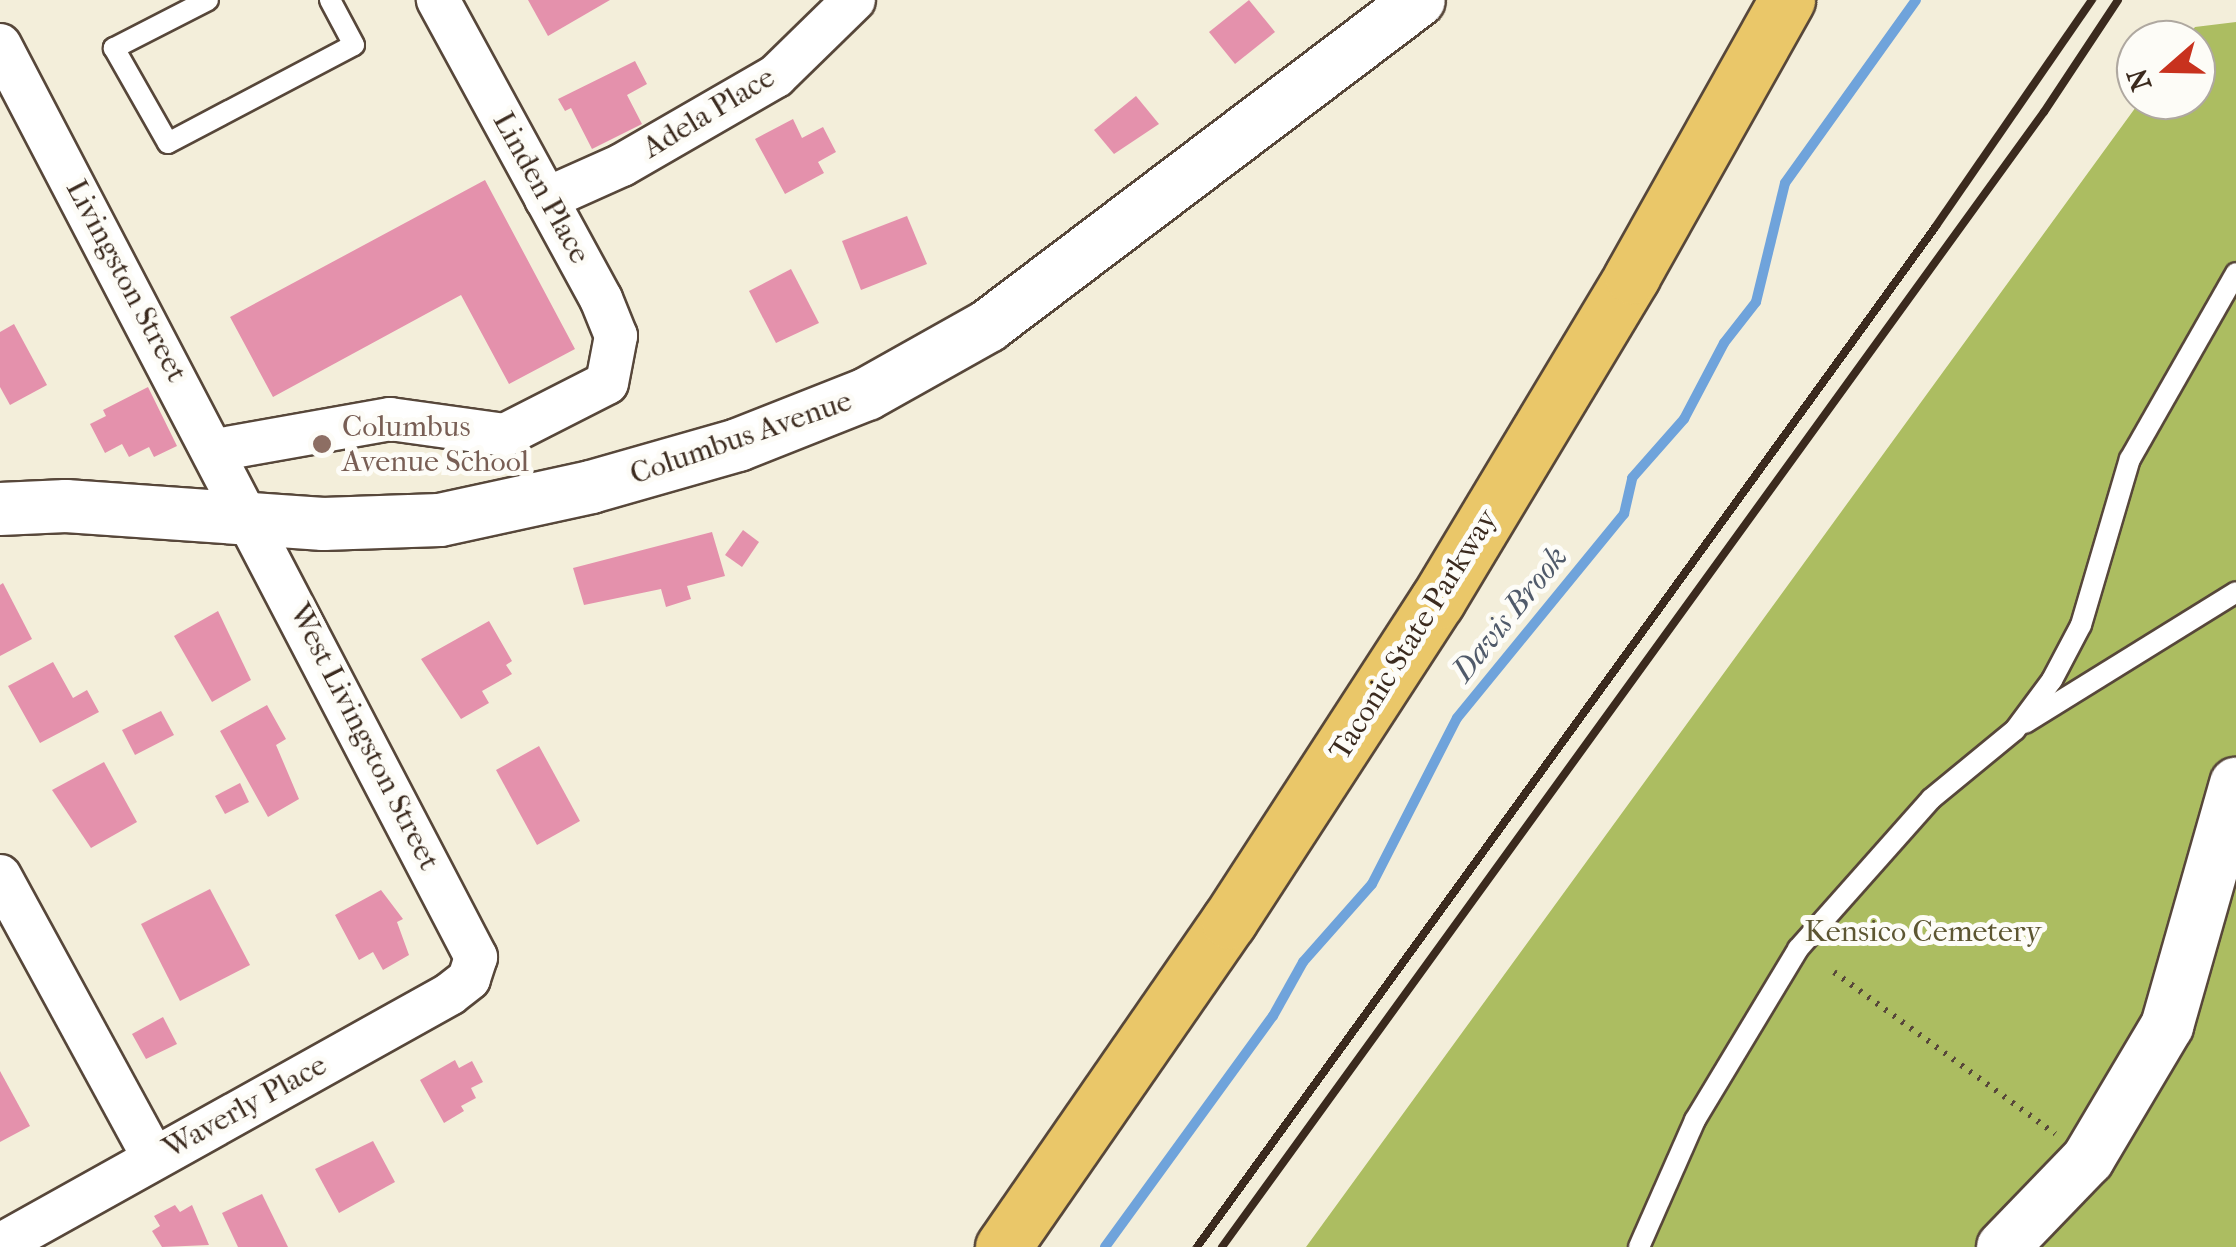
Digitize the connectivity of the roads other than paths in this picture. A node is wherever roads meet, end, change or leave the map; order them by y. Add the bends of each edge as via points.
1 (208, 0) edge
2 (356, 0) edge
3 (438, 0) edge
4 (854, 0) edge
5 (1419, 0) edge
6 (1787, 0) edge
7 (1826, 0) edge
8 (333, 6) edge
9 (0, 45) edge
10 (546, 198) junction
11 (2236, 273) edge
12 (216, 450) junction
13 (0, 510) edge
14 (252, 518) junction
15 (2236, 592) edge
16 (2015, 730) junction
17 (2236, 784) edge
18 (0, 876) edge
19 (476, 956) joint
20 (154, 1158) junction
21 (0, 1244) edge
22 (1003, 1247) edge
23 (1046, 1247) edge
24 (1639, 1247) edge
25 (2003, 1247) edge

1 - 8 lane via 114,48 168,143 354,45
2 - 8 lane
3 - 10 street, Linden Place
4 - 10 street, Adela Place via 776,76 622,165
5 - 14 street, Columbus Avenue via 1043,288 867,394 738,445 517,505 380,525
6 - 22 highway, Taconic State Parkway via 1614,308 1427,616 1229,920
7 - 23 highway, Taconic State Parkway via 1598,404 1408,712
9 - 12 street, Livingston Street
10 - 12 street, Linden Place via 616,336 607,383 506,435 390,419
11 - 16 lane via 2130,459 2081,625
12 - 14 street, Livingston Street
13 - 14 street, Columbus Avenue via 66,506
14 - 19 street, West Livingston Street
15 - 16 lane
16 - 24 lane via 1931,800 1798,949 1696,1120
17 - 25 street via 2168,1026 2088,1158
18 - 20 street
19 - 20 street, Waverly Place via 469,979 450,994
20 - 21 street, Waverly Place

